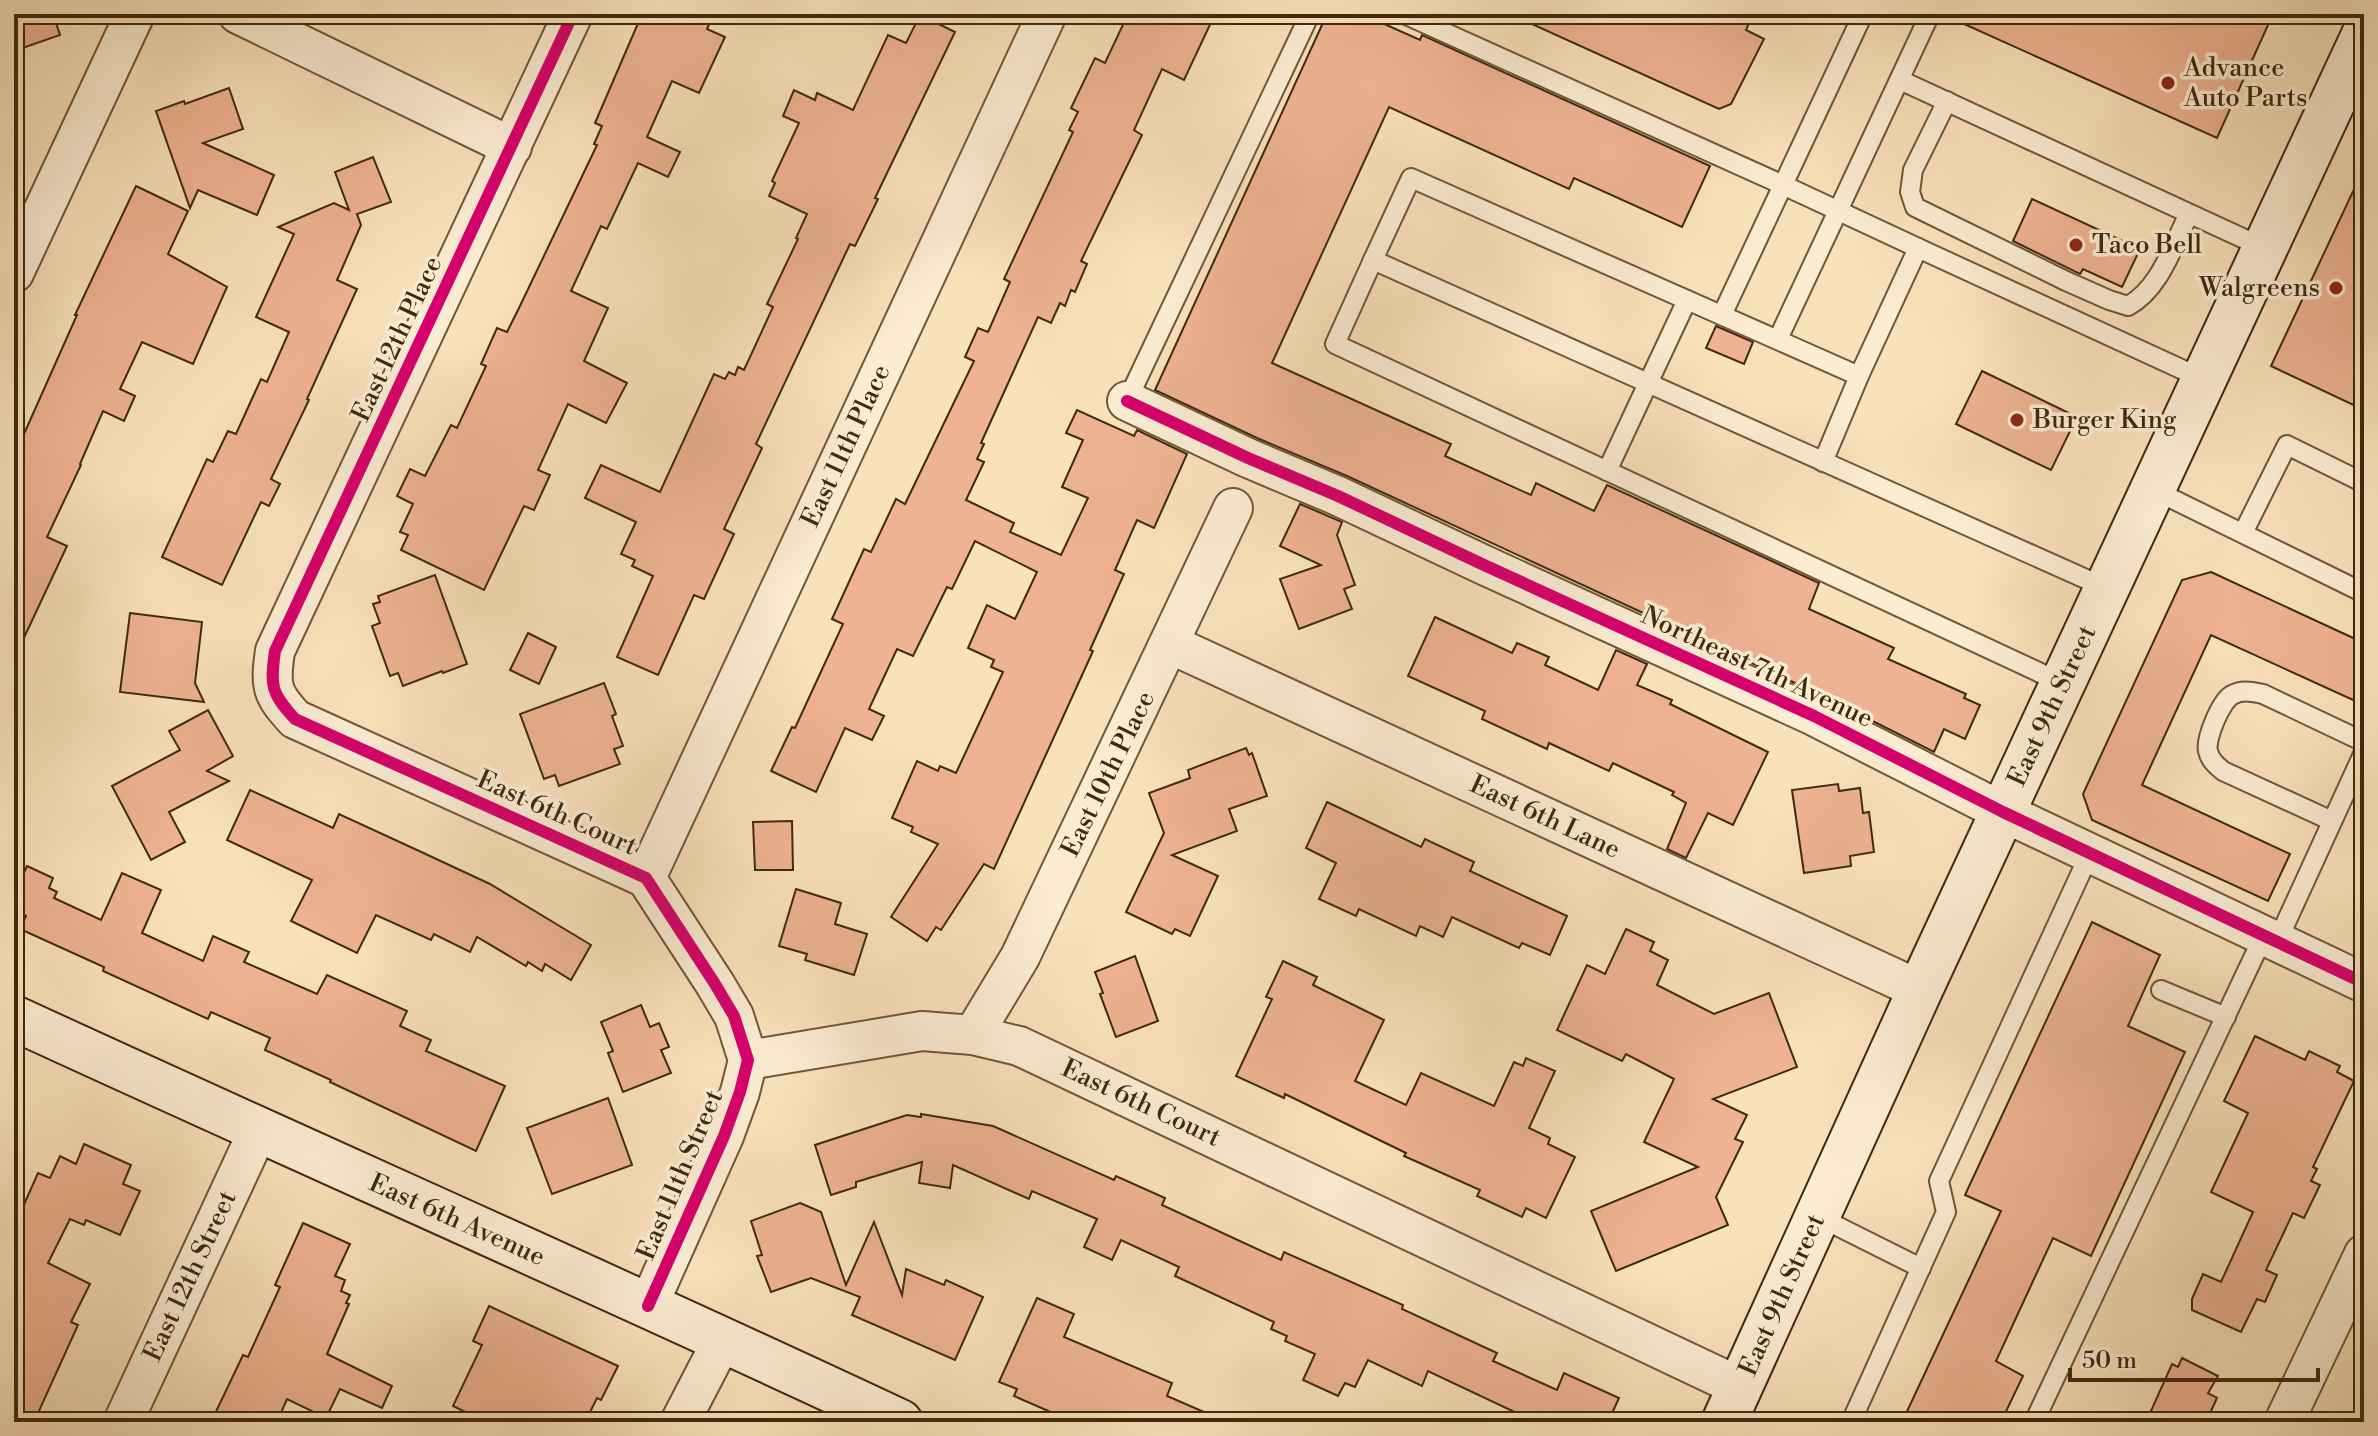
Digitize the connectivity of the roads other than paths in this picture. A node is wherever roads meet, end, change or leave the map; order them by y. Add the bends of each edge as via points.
1 (135, 14) edge
2 (238, 14) edge
3 (573, 14) edge
4 (1047, 14) edge
5 (1310, 14) edge
6 (1404, 14) edge
7 (1863, 14) edge
8 (1930, 14) edge
9 (2364, 35) edge
10 (1900, 80) junction
11 (1947, 101) junction
12 (2350, 101) edge
13 (512, 147) junction
14 (1783, 185) junction
15 (1838, 211) junction
16 (2189, 214) junction
17 (1918, 248) junction
18 (2264, 248) junction
19 (1373, 260) junction
20 (14, 273) edge
21 (1687, 300) junction
22 (1722, 315) junction
23 (1778, 339) junction
24 (1859, 376) junction
25 (2205, 380) junction
26 (1648, 383) junction
27 (1127, 401) joint
28 (1823, 462) junction
29 (1607, 471) junction
30 (2364, 483) edge
31 (2152, 489) junction
32 (1233, 508) dead end
33 (2243, 533) junction
34 (2106, 588) junction
35 (2364, 593) edge
36 (1170, 644) junction
37 (2062, 683) junction
38 (272, 686) joint
39 (2364, 742) edge
40 (2364, 752) edge
41 (2003, 812) junction
42 (2332, 821) junction
43 (2090, 853) junction
44 (646, 878) junction
45 (2271, 938) junction
46 (2364, 983) edge
47 (1920, 990) junction
48 (2161, 990) dead end
49 (2226, 1017) junction
50 (14, 1018) edge
51 (973, 1035) junction
52 (748, 1060) junction
53 (258, 1131) junction
54 (1817, 1216) junction
55 (2364, 1254) edge
56 (1921, 1268) junction
57 (648, 1306) junction
58 (723, 1339) junction
59 (1732, 1404) edge
60 (123, 1422) edge
61 (680, 1422) edge
62 (900, 1422) edge
63 (1851, 1422) edge
64 (2034, 1422) edge
65 (2284, 1422) edge

1 - 20 street
2 - 13 street
3 - 13 street, East 12th Place
4 - 44 street, East 11th Place
5 - 27 lane
6 - 14 lane
7 - 14 lane
8 - 10 lane
9 - 12 main road, East 9th Street
10 - 11 lane
10 - 15 lane
11 - 16 lane
11 - 16 lane via 1913,170 1910,192 1915,207 2066,281 2128,306 2155,281
12 - 18 main road, East 9th Street
13 - 38 street, East 12th Place via 275,651
14 - 15 lane
14 - 22 lane
15 - 17 lane
15 - 23 lane
16 - 18 lane
17 - 24 lane
17 - 25 lane
18 - 25 main road, East 9th Street
19 - 21 lane via 1411,178
19 - 26 lane
19 - 29 lane via 1335,344
21 - 22 lane
21 - 26 lane
22 - 23 lane
23 - 24 lane
24 - 28 lane
25 - 31 main road, East 9th Street
26 - 28 lane
26 - 29 lane
27 - 41 street, Northeast 7th Avenue via 1814,716
28 - 34 lane
29 - 37 lane
30 - 33 lane via 2287,445
31 - 33 lane
31 - 34 main road, East 9th Street
32 - 36 street, East 10th Place
33 - 35 lane
34 - 37 main road, East 9th Street
36 - 47 street, East 6th Lane
36 - 51 street, East 10th Place via 1020,957
37 - 41 main road, East 9th Street
38 - 44 street, East 6th Court via 295,719
39 - 42 lane via 2248,690 2232,695 2222,706 2211,731 2207,748 2211,761 2223,771
40 - 42 lane
41 - 43 street, Northeast 7th Avenue
41 - 47 main road, East 9th Street
42 - 45 lane
43 - 45 street, Northeast 7th Avenue
43 - 56 lane via 1939,1181 1946,1212
44 - 52 street, East 6th Court via 734,1016
45 - 46 street, Northeast 7th Avenue
45 - 49 lane
47 - 54 main road, East 9th Street
48 - 49 lane
49 - 64 lane
50 - 53 main road, East 6th Avenue
51 - 52 street, East 6th Court via 922,1031
51 - 59 street, East 6th Court via 1019,1046
52 - 57 street, East 11th Street via 724,1136
53 - 57 main road, East 6th Avenue
53 - 60 street, East 12th Street
54 - 56 lane
54 - 59 main road, East 9th Street
55 - 65 street
56 - 63 lane
57 - 58 main road, East 6th Avenue
58 - 61 street
58 - 62 main road, East 6th Avenue

